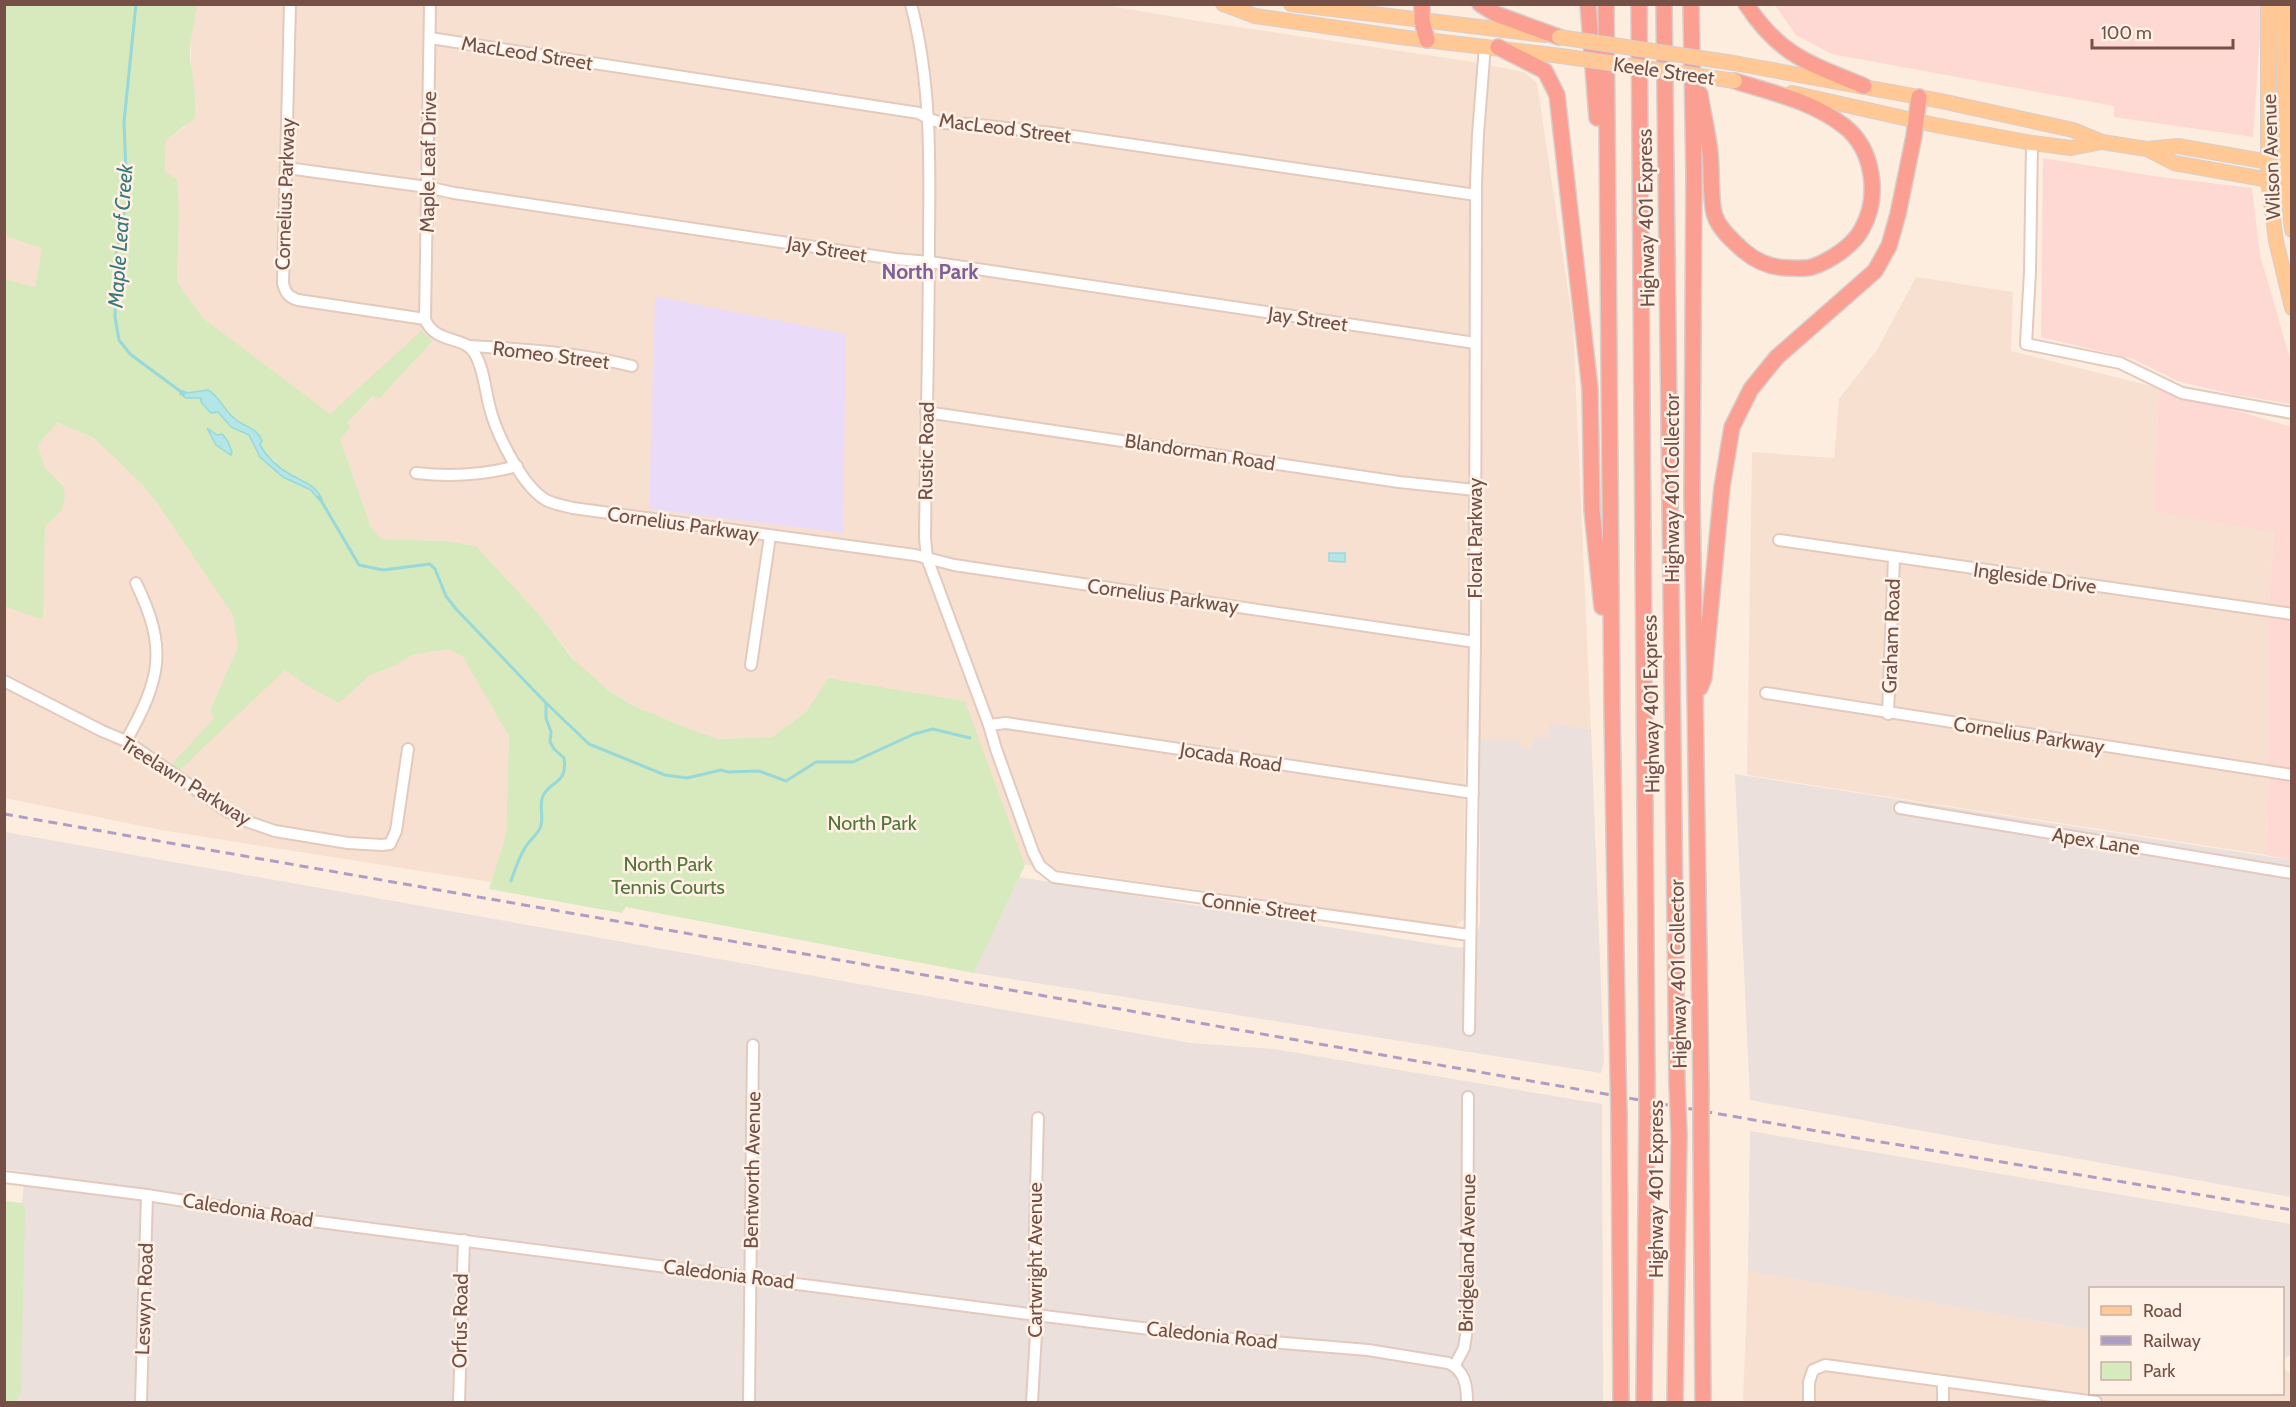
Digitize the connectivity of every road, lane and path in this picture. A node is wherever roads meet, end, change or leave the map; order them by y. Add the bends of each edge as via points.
1 (290, 4) edge
2 (430, 4) edge
3 (911, 4) edge
4 (1223, 4) edge
5 (1291, 4) edge
6 (1422, 4) edge
7 (1480, 4) edge
8 (1588, 4) edge
9 (1606, 4) edge
10 (1639, 4) edge
11 (1664, 4) edge
12 (1691, 4) edge
13 (1746, 4) edge
14 (2268, 4) edge
15 (2283, 4) edge
16 (1315, 6) edge
17 (1422, 21) junction
18 (1297, 22) junction
19 (1558, 37) junction
20 (430, 38) junction
21 (1428, 40) junction
22 (1692, 45) junction
23 (1491, 46) junction
24 (1735, 81) junction
25 (1864, 86) junction
26 (1919, 97) junction
27 (929, 119) junction
28 (1916, 121) junction
29 (2102, 142) junction
30 (2032, 143) junction
31 (2147, 149) junction
32 (2268, 160) junction
33 (2288, 165) edge
34 (287, 168) junction
35 (2268, 179) junction
36 (2289, 184) edge
37 (427, 187) junction
38 (1476, 195) junction
39 (1607, 228) junction
40 (2292, 230) edge
41 (930, 262) junction
42 (2292, 308) edge
43 (425, 319) junction
44 (1475, 343) junction
45 (469, 346) junction
46 (632, 366) dead end
47 (926, 412) junction
48 (2292, 413) edge
49 (517, 466) junction
50 (416, 473) dead end
51 (1475, 490) junction
52 (770, 536) junction
53 (1779, 540) dead end
54 (927, 558) junction
55 (1894, 558) junction
56 (136, 583) dead end
57 (2292, 614) edge
58 (1475, 642) junction
59 (751, 665) dead end
60 (4, 681) edge
61 (1766, 693) dead end
62 (1695, 699) junction
63 (1612, 708) junction
64 (1888, 714) junction
65 (989, 725) junction
66 (126, 741) junction
67 (408, 749) dead end
68 (2292, 776) edge
69 (1473, 793) junction
70 (1900, 808) dead end
71 (2292, 873) edge
72 (1050, 875) joint
73 (1469, 935) junction
74 (1469, 1030) dead end
75 (753, 1045) dead end
76 (1468, 1097) dead end
77 (1038, 1118) dead end
78 (4, 1176) edge
79 (147, 1195) junction
80 (464, 1240) junction
81 (751, 1277) junction
82 (1036, 1315) junction
83 (1455, 1365) junction
84 (1943, 1382) junction
85 (141, 1402) edge
86 (459, 1402) edge
87 (749, 1402) edge
88 (1032, 1402) edge
89 (1467, 1402) edge
90 (1621, 1402) edge
91 (1644, 1402) edge
92 (1675, 1402) edge
93 (1703, 1402) edge
94 (1809, 1402) edge
95 (1943, 1402) edge
96 (2079, 1402) edge
97 (2096, 1402) edge

1 - 34 street, Cornelius Parkway
2 - 20 street, Maple Leaf Drive
3 - 27 street, Rustic Road
4 - 18 main road, Keele Street via 1255,16
5 - 16 main road, Keele Street
6 - 17 highway
7 - 19 highway
8 - 39 highway
9 - 39 highway
10 - 91 highway, Highway 401 Express, bridge via 1647,1076
11 - 92 highway, Highway 401 Express, bridge via 1679,1135
12 - 22 highway, Highway 401 Collector
13 - 25 highway via 1761,27 1786,50
14 - 32 main road, Wilson Avenue
15 - 33 main road, Wilson Avenue
16 - 17 main road, Keele Street
16 - 18 street
17 - 19 main road, Keele Street
17 - 21 highway
18 - 21 main road, Keele Street
19 - 25 main road, Keele Street, bridge
20 - 27 street, MacLeod Street via 919,113
20 - 37 street, Maple Leaf Drive
21 - 23 main road, Keele Street
22 - 24 highway via 1710,152 1715,216 1732,240 1754,260 1777,268 1809,268 1824,262 1845,248 1861,231 1868,216 1871,168 1862,146 1846,128 1809,104
22 - 62 highway, Highway 401 Collector
23 - 24 main road, Keele Street, bridge
23 - 38 street, Floral Parkway via 1478,134
23 - 63 highway via 1545,71 1557,94 1590,390 1592,510
24 - 28 main road, Keele Street
25 - 26 main road, Keele Street
26 - 28 highway
26 - 29 main road, Keele Street via 2073,130
27 - 38 street, MacLeod Street via 1075,136
27 - 41 street, Rustic Road
28 - 30 main road, Keele Street
28 - 62 highway via 1895,225 1875,271 1777,357 1752,389 1732,427 1722,487 1704,678
29 - 30 main road, Keele Street via 2071,148
29 - 31 main road, Keele Street
30 - 48 street via 2026,344 2120,363 2182,393
31 - 32 main road, Keele Street via 2178,146
31 - 35 main road, Keele Street via 2174,163
32 - 33 main road, Keele Street
32 - 35 main road, Wilson Avenue
33 - 36 main road, Wilson Avenue
34 - 37 street, Jay Street
34 - 43 street, Cornelius Parkway via 283,283 290,297
35 - 36 main road, Keele Street
35 - 42 main road, Wilson Avenue via 2276,241
36 - 40 main road, Wilson Avenue
37 - 41 street, Jay Street
37 - 43 street, Maple Leaf Drive
38 - 44 street, Floral Parkway
39 - 63 highway
41 - 44 street, Jay Street
41 - 47 street, Rustic Road
43 - 45 street via 436,334
44 - 51 street, Floral Parkway
45 - 46 street, Romeo Street via 592,358
45 - 49 street, Cornelius Parkway via 476,354 501,439
47 - 51 street, Blandorman Road
47 - 54 street, Rustic Road
49 - 50 street via 464,475
49 - 52 street, Cornelius Parkway via 529,484 555,504
51 - 58 street, Floral Parkway
52 - 54 street, Cornelius Parkway
52 - 59 street
53 - 55 street, Ingleside Drive
54 - 58 street, Cornelius Parkway
54 - 65 street, Rustic Road
55 - 57 street, Ingleside Drive
55 - 64 street, Graham Road
56 - 66 street via 154,628 157,662 147,702
58 - 69 street, Floral Parkway
60 - 66 street, Treelawn Parkway
61 - 64 street, Cornelius Parkway
62 - 93 highway, Highway 401 Collector, bridge
63 - 90 highway, bridge
64 - 68 street, Cornelius Parkway
65 - 69 street, Jocada Road via 1006,723
65 - 72 street, Rustic Road via 1033,852
66 - 67 street, Treelawn Parkway via 246,821 275,831 382,845 390,844 396,831
69 - 73 street, Floral Parkway
70 - 71 street, Apex Lane
72 - 73 street, Connie Street
73 - 74 street, Floral Parkway
75 - 81 street, Bentworth Avenue
76 - 83 street, Bridgeland Avenue via 1467,1328 1464,1348
77 - 82 street, Cartwright Avenue
78 - 79 street, Caledonia Road
79 - 80 street, Caledonia Road
79 - 85 street, Leswyn Road
80 - 81 street, Caledonia Road
80 - 86 street, Orfus Road
81 - 82 street, Caledonia Road
81 - 87 street, Bentworth Avenue
82 - 83 street, Caledonia Road via 1223,1338 1368,1350
82 - 88 street, Cartwright Avenue
83 - 89 street via 1465,1380
84 - 94 street via 1824,1365 1813,1370
84 - 95 street
84 - 96 street
96 - 97 street

